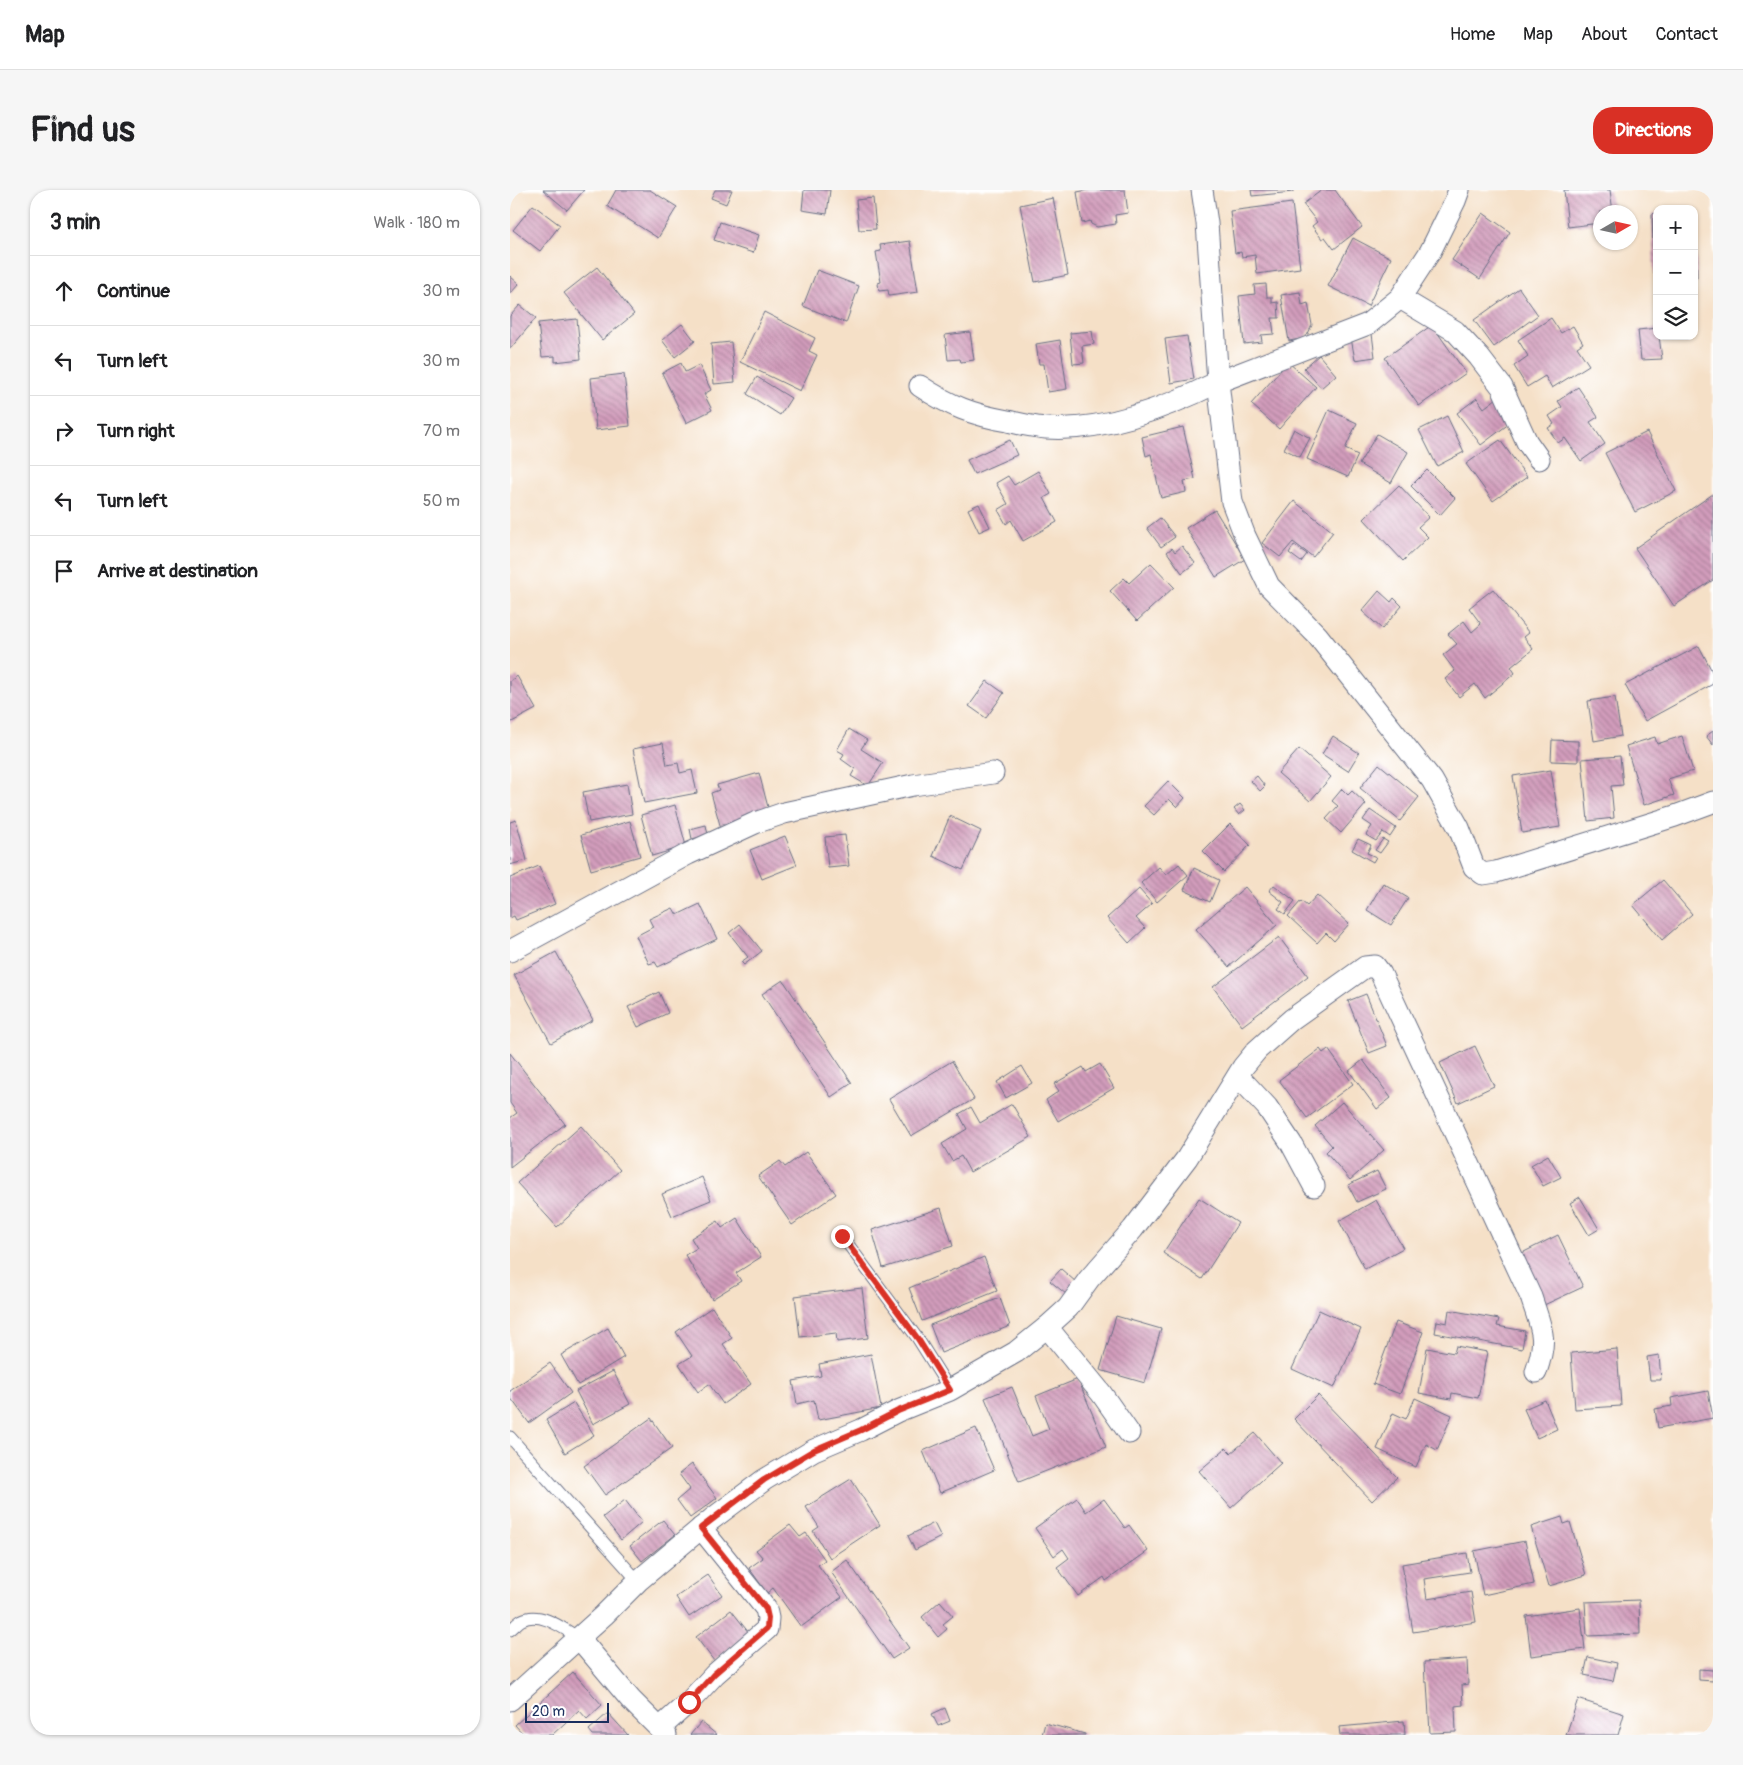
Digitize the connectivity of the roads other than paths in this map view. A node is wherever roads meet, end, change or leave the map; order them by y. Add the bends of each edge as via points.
1 (1202, 190) edge
2 (1459, 190) edge
3 (1400, 298) junction
4 (1218, 382) junction
5 (920, 386) dead end
6 (1539, 459) dead end
7 (992, 773) dead end
8 (1713, 802) edge
9 (510, 952) edge
10 (1238, 1076) junction
11 (1314, 1186) dead end
12 (842, 1236) dead end
13 (1047, 1328) junction
14 (1536, 1372) dead end
15 (950, 1390) junction
16 (1129, 1433) dead end
17 (510, 1437) edge
18 (701, 1528) junction
19 (638, 1581) junction
20 (510, 1630) edge
21 (579, 1638) junction
22 (510, 1700) edge
23 (663, 1732) edge

1 - 4 street
2 - 3 street via 1430,252
3 - 4 street via 1368,324
3 - 6 street via 1455,331 1479,357 1502,387 1527,442
4 - 5 street via 1158,409 1105,422 1046,428 969,413
4 - 8 street via 1232,502 1269,586 1318,635 1432,780 1459,828 1474,868 1483,874 1496,872
7 - 9 street via 784,813 755,823 688,854
10 - 11 street via 1267,1107
10 - 13 street via 1187,1158 1068,1308
10 - 14 street via 1257,1050 1292,1019 1365,967 1375,966 1531,1297 1544,1334 1543,1351
12 - 15 lane via 918,1339
13 - 15 street via 1016,1352
13 - 16 street via 1101,1393
15 - 18 street via 814,1450 764,1480
17 - 19 lane
18 - 19 street
18 - 23 street via 766,1609 767,1628 714,1674
19 - 21 street
20 - 21 lane via 531,1616
21 - 22 street
21 - 23 street via 631,1700

